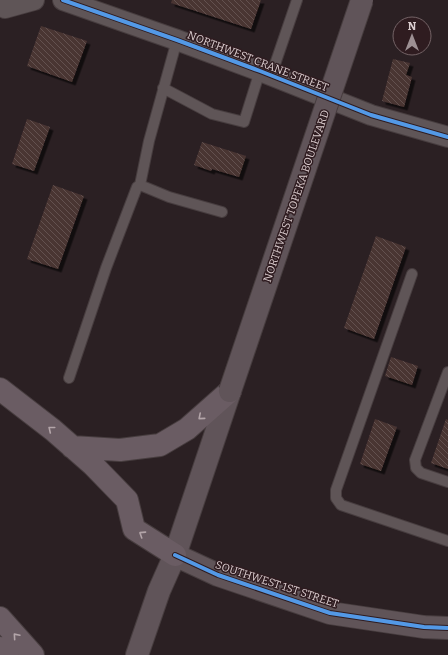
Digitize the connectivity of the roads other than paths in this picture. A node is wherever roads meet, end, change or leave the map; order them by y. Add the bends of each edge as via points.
1 (34, 0) edge
2 (63, 0) edge
3 (297, 0) edge
4 (362, 0) edge
5 (3, 5) edge
6 (177, 40) junction
7 (265, 73) junction
8 (164, 88) junction
9 (448, 137) edge
10 (140, 185) junction
11 (222, 212) dead end
12 (412, 274) dead end
13 (448, 372) edge
14 (68, 378) dead end
15 (0, 389) edge
16 (230, 391) junction
17 (72, 447) junction
18 (448, 482) edge
19 (448, 541) edge
20 (175, 555) junction
21 (0, 618) edge
22 (448, 628) edge
23 (0, 648) edge
24 (6, 655) edge
25 (33, 655) edge
26 (137, 655) edge

1 - 5 street
2 - 6 street, NORTHWEST CRANE STREET
3 - 7 lane
4 - 16 main road, NORTHWEST TOPEKA BOULEVARD, bridge
6 - 7 street, NORTHWEST CRANE STREET
6 - 8 lane
7 - 8 lane via 244,122 212,114
7 - 9 street, NORTHWEST CRANE STREET via 371,115
8 - 10 lane via 148,141
10 - 11 lane via 169,197
10 - 14 lane via 137,187 106,268
12 - 19 lane via 336,490 336,498 341,505
13 - 18 lane via 415,460 416,468 421,474
17 -> 15 highway
16 -> 17 highway via 187,429 160,445 120,450
16 - 20 main road, NORTHWEST TOPEKA BOULEVARD
20 -> 17 highway via 134,529 127,500
20 - 22 street, SOUTHWEST 1ST STREET via 218,576 330,613
20 - 26 main road, NORTHWEST TOPEKA BOULEVARD via 159,590
25 -> 21 highway
23 - 24 highway

